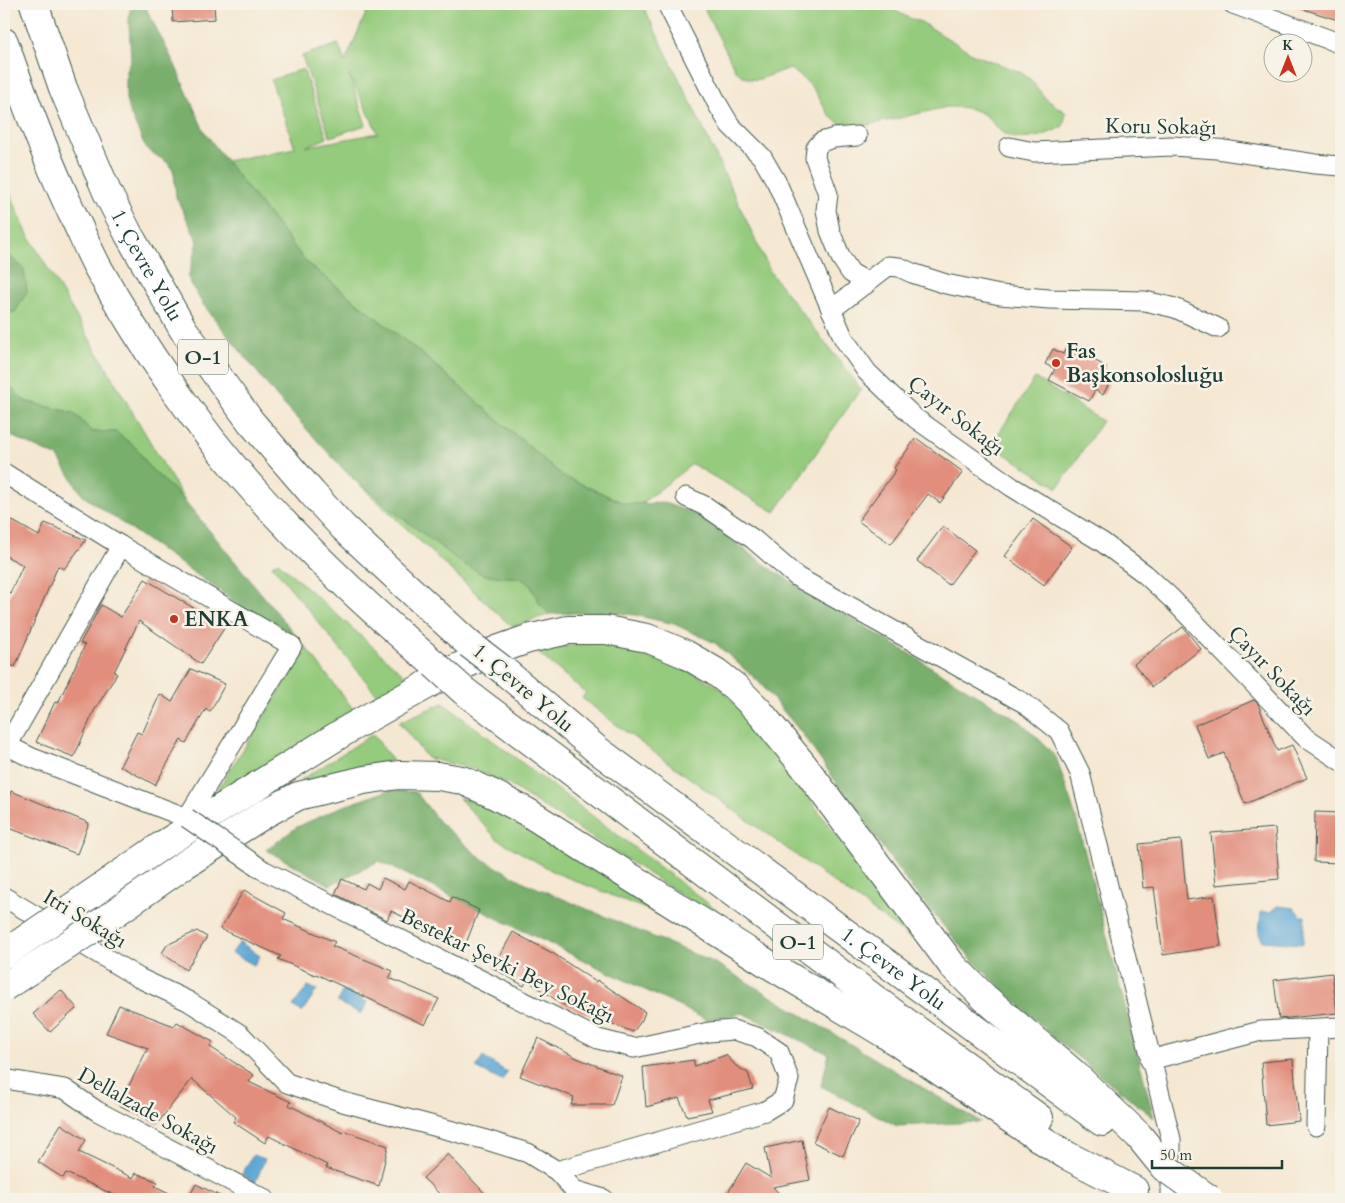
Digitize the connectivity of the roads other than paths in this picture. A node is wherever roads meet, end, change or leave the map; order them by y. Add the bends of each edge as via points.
1 (34, 4) edge
2 (667, 4) edge
3 (1233, 4) edge
4 (4, 42) edge
5 (1341, 44) edge
6 (857, 136) dead end
7 (1010, 147) dead end
8 (1341, 166) edge
9 (864, 285) junction
10 (831, 310) junction
11 (1218, 328) dead end
12 (4, 473) edge
13 (686, 497) dead end
14 (121, 546) junction
15 (5, 745) edge
16 (1341, 761) edge
17 (187, 818) junction
18 (5, 898) edge
19 (4, 954) edge
20 (4, 987) edge
21 (1341, 1026) edge
22 (1318, 1029) junction
23 (1150, 1060) junction
24 (4, 1078) edge
25 (1316, 1126) dead end
26 (1164, 1167) junction
27 (557, 1172) junction
28 (1140, 1194) edge
29 (265, 1199) edge
30 (604, 1199) edge
31 (1171, 1199) edge
32 (1209, 1199) edge

1 - 26 highway, 1. Çevre Yolu / O-1, bridge via 66,95 107,192 183,329 251,422 343,527 469,644 596,749
2 - 10 street, Çayır Sokağı via 730,125 762,157 777,183
3 - 5 street
4 - 28 highway, 1. Çevre Yolu / O-1, bridge via 49,164 96,264 128,318 210,436 257,495 305,545 370,609 464,691
6 - 9 street via 821,142 816,148 815,158 828,194 826,210 830,231 841,258
7 - 8 street, Koru Sokağı via 1034,152 1172,146
9 - 10 street
9 - 11 street via 888,266 899,267 946,284 1000,295 1145,301 1175,308
10 - 16 street, Çayır Sokağı via 844,339 866,372 915,418 1012,487 1102,542 1145,574 1305,737
12 - 14 street
13 - 23 street via 753,539 797,577 1024,703 1059,730 1080,773
14 - 15 street
14 - 17 street via 292,646
15 - 17 street
17 - 27 street, Bestekar Şevki Bey Sokağı, bridge via 263,870 598,1039 634,1048 733,1030 757,1037 779,1052 789,1079 783,1100 765,1111
18 - 27 street, Itri Sokağı via 139,978 188,1001 240,1034 286,1083 528,1153
19 - 26 highway, bridge via 161,846 350,728 457,668 528,639 568,630 606,630 647,638 685,654 735,687 803,765 952,965 985,998 1073,1073 1139,1136
20 - 28 highway, bridge via 184,865 298,796 399,775 462,780 527,812 885,1034 1058,1150
21 - 22 street
22 - 23 street via 1261,1031
22 - 25 street
23 - 31 street via 1171,1139
24 - 29 street, Dellalzade Sokağı via 65,1089 97,1111
26 - 32 highway, 1. Çevre Yolu / O-1, bridge
27 - 30 street, Itri Sokağı via 574,1190

